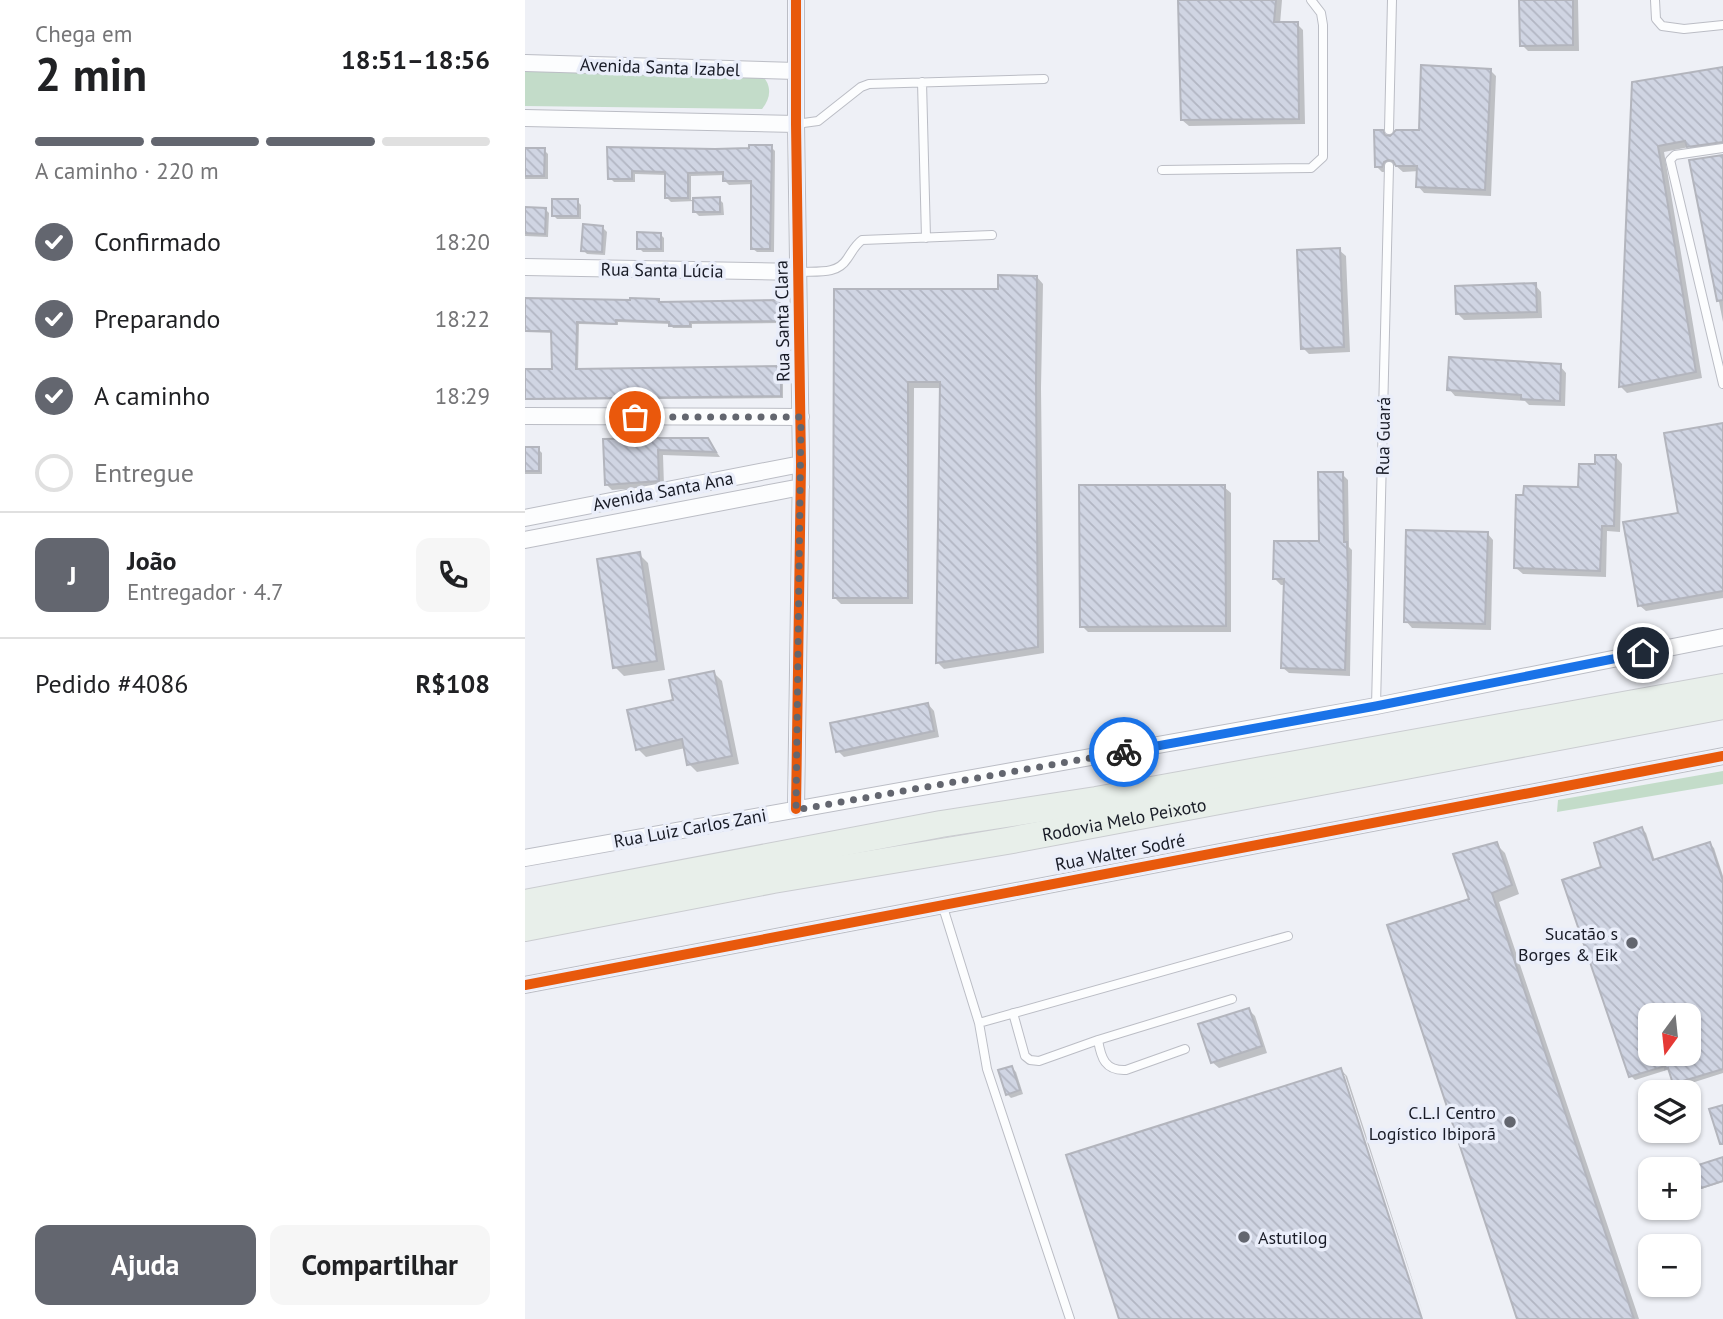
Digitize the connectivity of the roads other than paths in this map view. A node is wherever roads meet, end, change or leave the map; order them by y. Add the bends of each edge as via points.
1 (796, 0) edge
2 (1311, 0) edge
3 (1392, 0) edge
4 (1655, 0) edge
5 (1723, 25) edge
6 (525, 63) edge
7 (796, 71) junction
8 (1044, 79) dead end
9 (922, 82) junction
10 (525, 118) edge
11 (796, 124) junction
12 (1389, 130) dead end
13 (1723, 148) edge
14 (1389, 166) dead end
15 (1162, 170) dead end
16 (992, 235) dead end
17 (926, 238) junction
18 (525, 267) edge
19 (799, 272) junction
20 (1723, 384) edge
21 (525, 416) edge
22 (801, 417) junction
23 (801, 464) junction
24 (801, 487) junction
25 (525, 519) edge
26 (525, 540) edge
27 (1723, 637) edge
28 (1723, 687) edge
29 (1376, 706) junction
30 (1723, 706) edge
31 (1723, 756) edge
32 (796, 810) junction
33 (525, 858) edge
34 (525, 903) edge
35 (942, 904) junction
36 (525, 929) edge
37 (1288, 936) dead end
38 (525, 985) edge
39 (1232, 999) dead end
40 (1013, 1013) junction
41 (979, 1023) junction
42 (1098, 1040) junction
43 (1185, 1049) dead end
44 (1070, 1319) edge

1 - 7 street, Rua Santa Clara
2 - 15 lane via 1323,25 1323,157 1318,163 1311,168
3 - 12 lane
4 - 5 lane via 1656,19 1662,26
6 - 7 street, Avenida Santa Izabel
7 - 11 street, Rua Santa Clara
8 - 9 lane
9 - 11 lane via 869,84 818,121
9 - 17 lane
10 - 11 street
11 - 19 street, Rua Santa Clara
13 - 20 lane via 1675,155 1670,160
14 - 29 lane, Rua Guará
16 - 17 lane
17 - 19 lane via 862,240 837,270
18 - 19 street, Rua Santa Lúcia
19 - 22 street, Rua Santa Clara
21 - 22 street
22 - 23 street, Rua Santa Clara
23 - 24 street, Rua Santa Clara
23 - 25 street, Avenida Santa Ana
24 - 26 street, Avenida Santa Ana
24 - 32 street, Rua Santa Clara
27 - 29 street, Rua Luiz Carlos Zani
28 - 34 main road, Rodovia Melo Peixoto via 941,824
29 - 32 street, Rua Luiz Carlos Zani
30 - 36 main road, Rodovia Melo Peixoto
31 - 35 street, Rua Walter Sodré
32 - 33 street, Rua Luiz Carlos Zani
35 - 38 street, Rua Walter Sodré
35 - 41 lane
37 - 40 lane
39 - 42 lane
40 - 41 lane
40 - 42 lane via 1021,1048 1030,1060
41 - 44 lane via 987,1069
42 - 43 lane via 1101,1057 1117,1071

